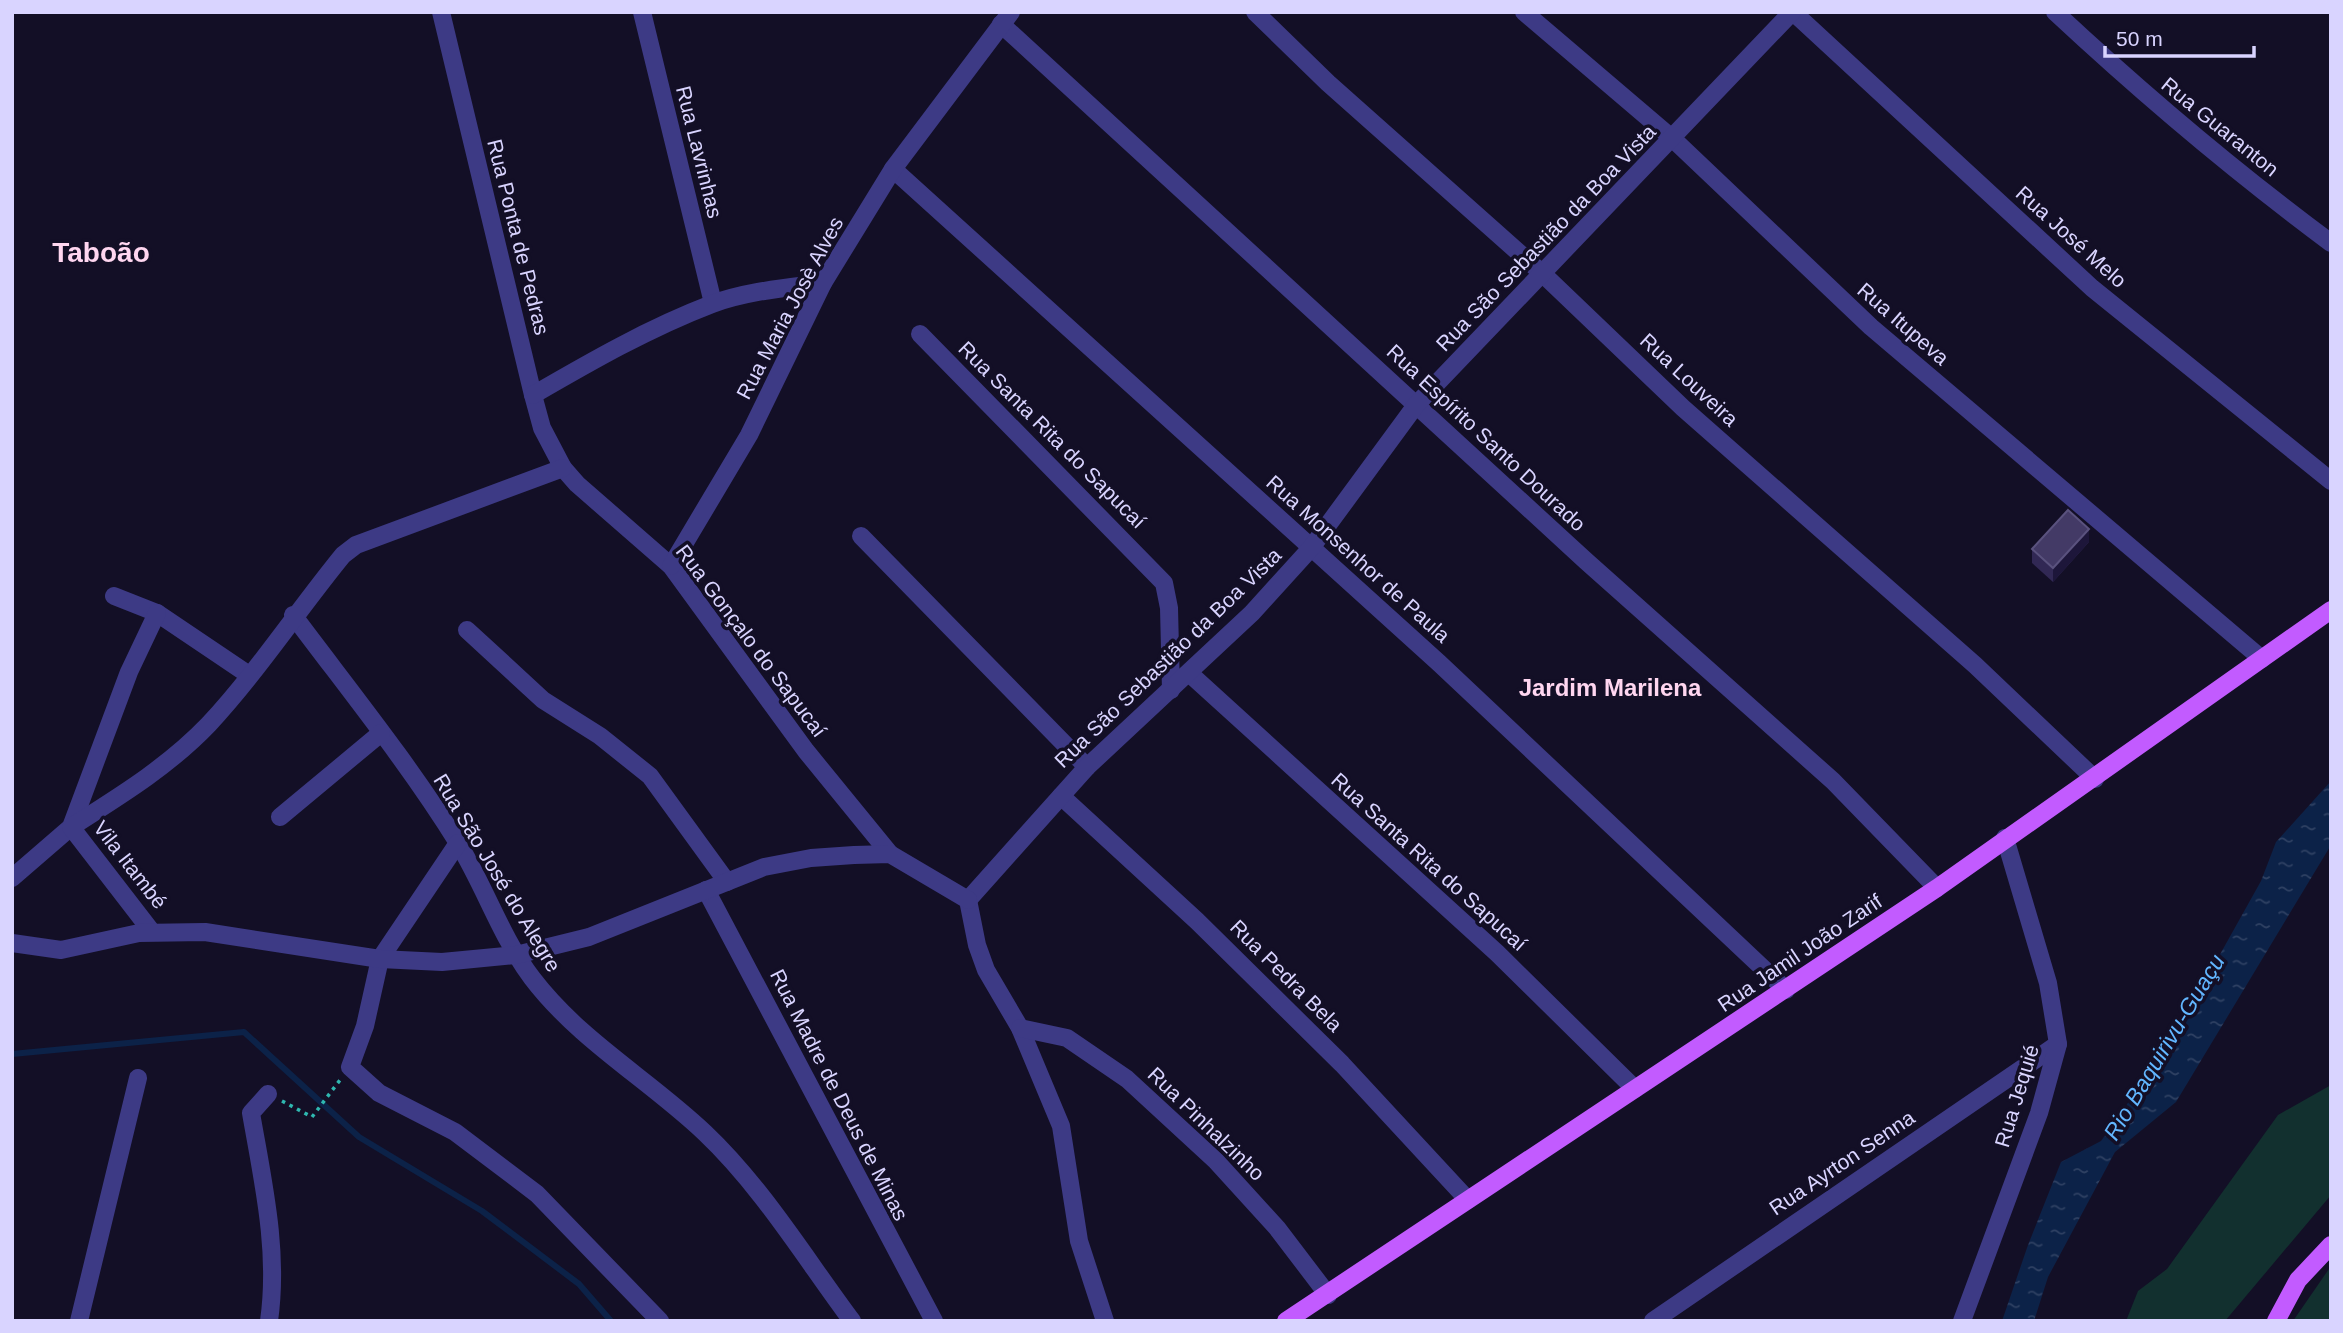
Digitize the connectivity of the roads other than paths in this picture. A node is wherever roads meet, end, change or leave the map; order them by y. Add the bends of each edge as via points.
1 (441, 12) edge
2 (642, 12) edge
3 (1255, 12) edge
4 (1524, 12) edge
5 (1793, 12) edge
6 (2054, 12) edge
7 (1006, 18) edge
8 (1673, 139) junction
9 (892, 169) junction
10 (2331, 243) edge
11 (1544, 275) junction
12 (823, 283) junction
13 (713, 303) junction
14 (919, 334) dead end
15 (533, 395) junction
16 (1416, 405) junction
17 (563, 468) junction
18 (2331, 481) edge
19 (861, 536) dead end
20 (1311, 548) junction
21 (671, 566) junction
22 (114, 596) dead end
23 (2331, 610) edge
24 (157, 613) junction
25 (293, 615) junction
26 (467, 629) dead end
27 (2262, 659) junction
28 (1189, 673) junction
29 (249, 675) junction
30 (1171, 690) junction
31 (381, 733) junction
32 (1087, 767) junction
33 (2095, 779) junction
34 (1061, 796) junction
35 (280, 817) dead end
36 (71, 827) junction
37 (2005, 838) junction
38 (458, 843) junction
39 (890, 854) junction
40 (12, 878) edge
41 (727, 881) junction
42 (1937, 888) junction
43 (706, 890) junction
44 (968, 900) junction
45 (152, 932) junction
46 (12, 943) edge
47 (516, 956) junction
48 (380, 959) junction
49 (1786, 990) junction
50 (1020, 1028) junction
51 (2058, 1044) junction
52 (138, 1078) dead end
53 (1635, 1089) junction
54 (268, 1094) road end
55 (1468, 1200) junction
56 (2331, 1245) edge
57 (2298, 1280) junction
58 (1328, 1295) junction
59 (79, 1321) edge
60 (269, 1321) edge
61 (660, 1321) edge
62 (852, 1321) edge
63 (934, 1321) edge
64 (1105, 1321) edge
65 (1286, 1321) edge
66 (1653, 1321) edge
67 (1962, 1321) edge
68 (2263, 1321) edge
69 (2276, 1321) edge

1 - 15 street, Rua Ponta de Pedras
2 - 13 street, Rua Lavrinhas
3 - 11 street, Rua Louveira
4 - 8 street, Rua Itupeva
5 - 8 street, Rua São Sebastião da Boa Vista
5 - 18 street, Rua José Melo via 2092,288
6 - 10 street, Rua Guaranton via 2232,169
7 - 9 street, Rua Maria Josè Alves
7 - 16 street, Rua Espírito Santo Dourado
8 - 11 street, Rua São Sebastião da Boa Vista
8 - 27 street, Rua Itupeva via 1871,327
9 - 12 street, Rua Maria Josè Alves
9 - 20 street, Rua Monsenhor de Paula
11 - 16 street, Rua São Sebastião da Boa Vista
11 - 33 street, Rua Louveira via 1683,408 1985,674
12 - 13 street
12 - 21 street, Rua Maria Josè Alves via 749,435
13 - 15 street via 638,337
14 - 30 street, Rua Santa Rita do Sapucaí via 1159,577 1169,608
15 - 17 street, Rua Ponta de Pedras via 542,428
16 - 20 street, Rua São Sebastião da Boa Vista
16 - 42 street, Rua Espírito Santo Dourado via 1833,781
17 - 21 street, Rua Gonçalo do Sapucaí
17 - 25 street via 356,545
19 - 32 street
20 - 28 street, Rua São Sebastião da Boa Vista
20 - 49 street, Rua Monsenhor de Paula
21 - 39 street, Rua Gonçalo do Sapucaí via 806,751
22 - 24 street
23 - 27 main road, Rua Jamil João Zarif
24 - 29 street
24 - 36 street via 129,672
25 - 29 street
25 - 31 street, Rua São José do Alegre
26 - 41 street via 543,700 600,736 650,776
27 - 33 main road, Rua Jamil João Zarif
28 - 30 street, Rua São Sebastião da Boa Vista
28 - 53 street, Rua Santa Rita do Sapucaí via 1497,953
29 - 36 street via 209,724 172,758
30 - 32 street, Rua São Sebastião da Boa Vista
31 - 35 street
31 - 38 street, Rua São José do Alegre
32 - 34 street, Rua São Sebastião da Boa Vista
33 - 37 main road, Rua Jamil João Zarif
34 - 44 street, Rua São Sebastião da Boa Vista
34 - 55 street, Rua Pedra Bela via 1342,1064
36 - 40 street
36 - 45 street, Vila Itambé
37 - 42 main road, Rua Jamil João Zarif
37 - 51 street, Rua Jequié via 2048,983
38 - 47 street, Rua São José do Alegre
38 - 48 street
39 - 41 street via 811,858 764,867
39 - 44 street
41 - 43 street
42 - 49 main road, Rua Jamil João Zarif
43 - 47 street via 589,937
43 - 63 street, Rua Madre de Deus de Minas
44 - 50 street via 986,970
45 - 46 street via 61,950
45 - 48 street via 205,932
47 - 48 street via 442,962
47 - 62 street, Rua São José do Alegre via 565,1019 674,1105 735,1164
48 - 61 street via 350,1067 379,1093 455,1132 537,1194
49 - 53 main road, Rua Jamil João Zarif
50 - 58 street, Rua Pinhalzinho via 1067,1038 1127,1079 1216,1161 1277,1228
50 - 64 street via 1061,1126 1079,1241
51 - 66 street, Rua Ayrton Senna
51 - 67 street, Rua Jequié via 2039,1113
52 - 59 street
53 - 55 main road, Rua Jamil João Zarif
54 - 60 street via 251,1113 270,1222
55 - 58 main road, Rua Jamil João Zarif
56 - 57 main road
57 - 68 main road
57 - 69 main road
58 - 65 main road, Rua Jamil João Zarif

